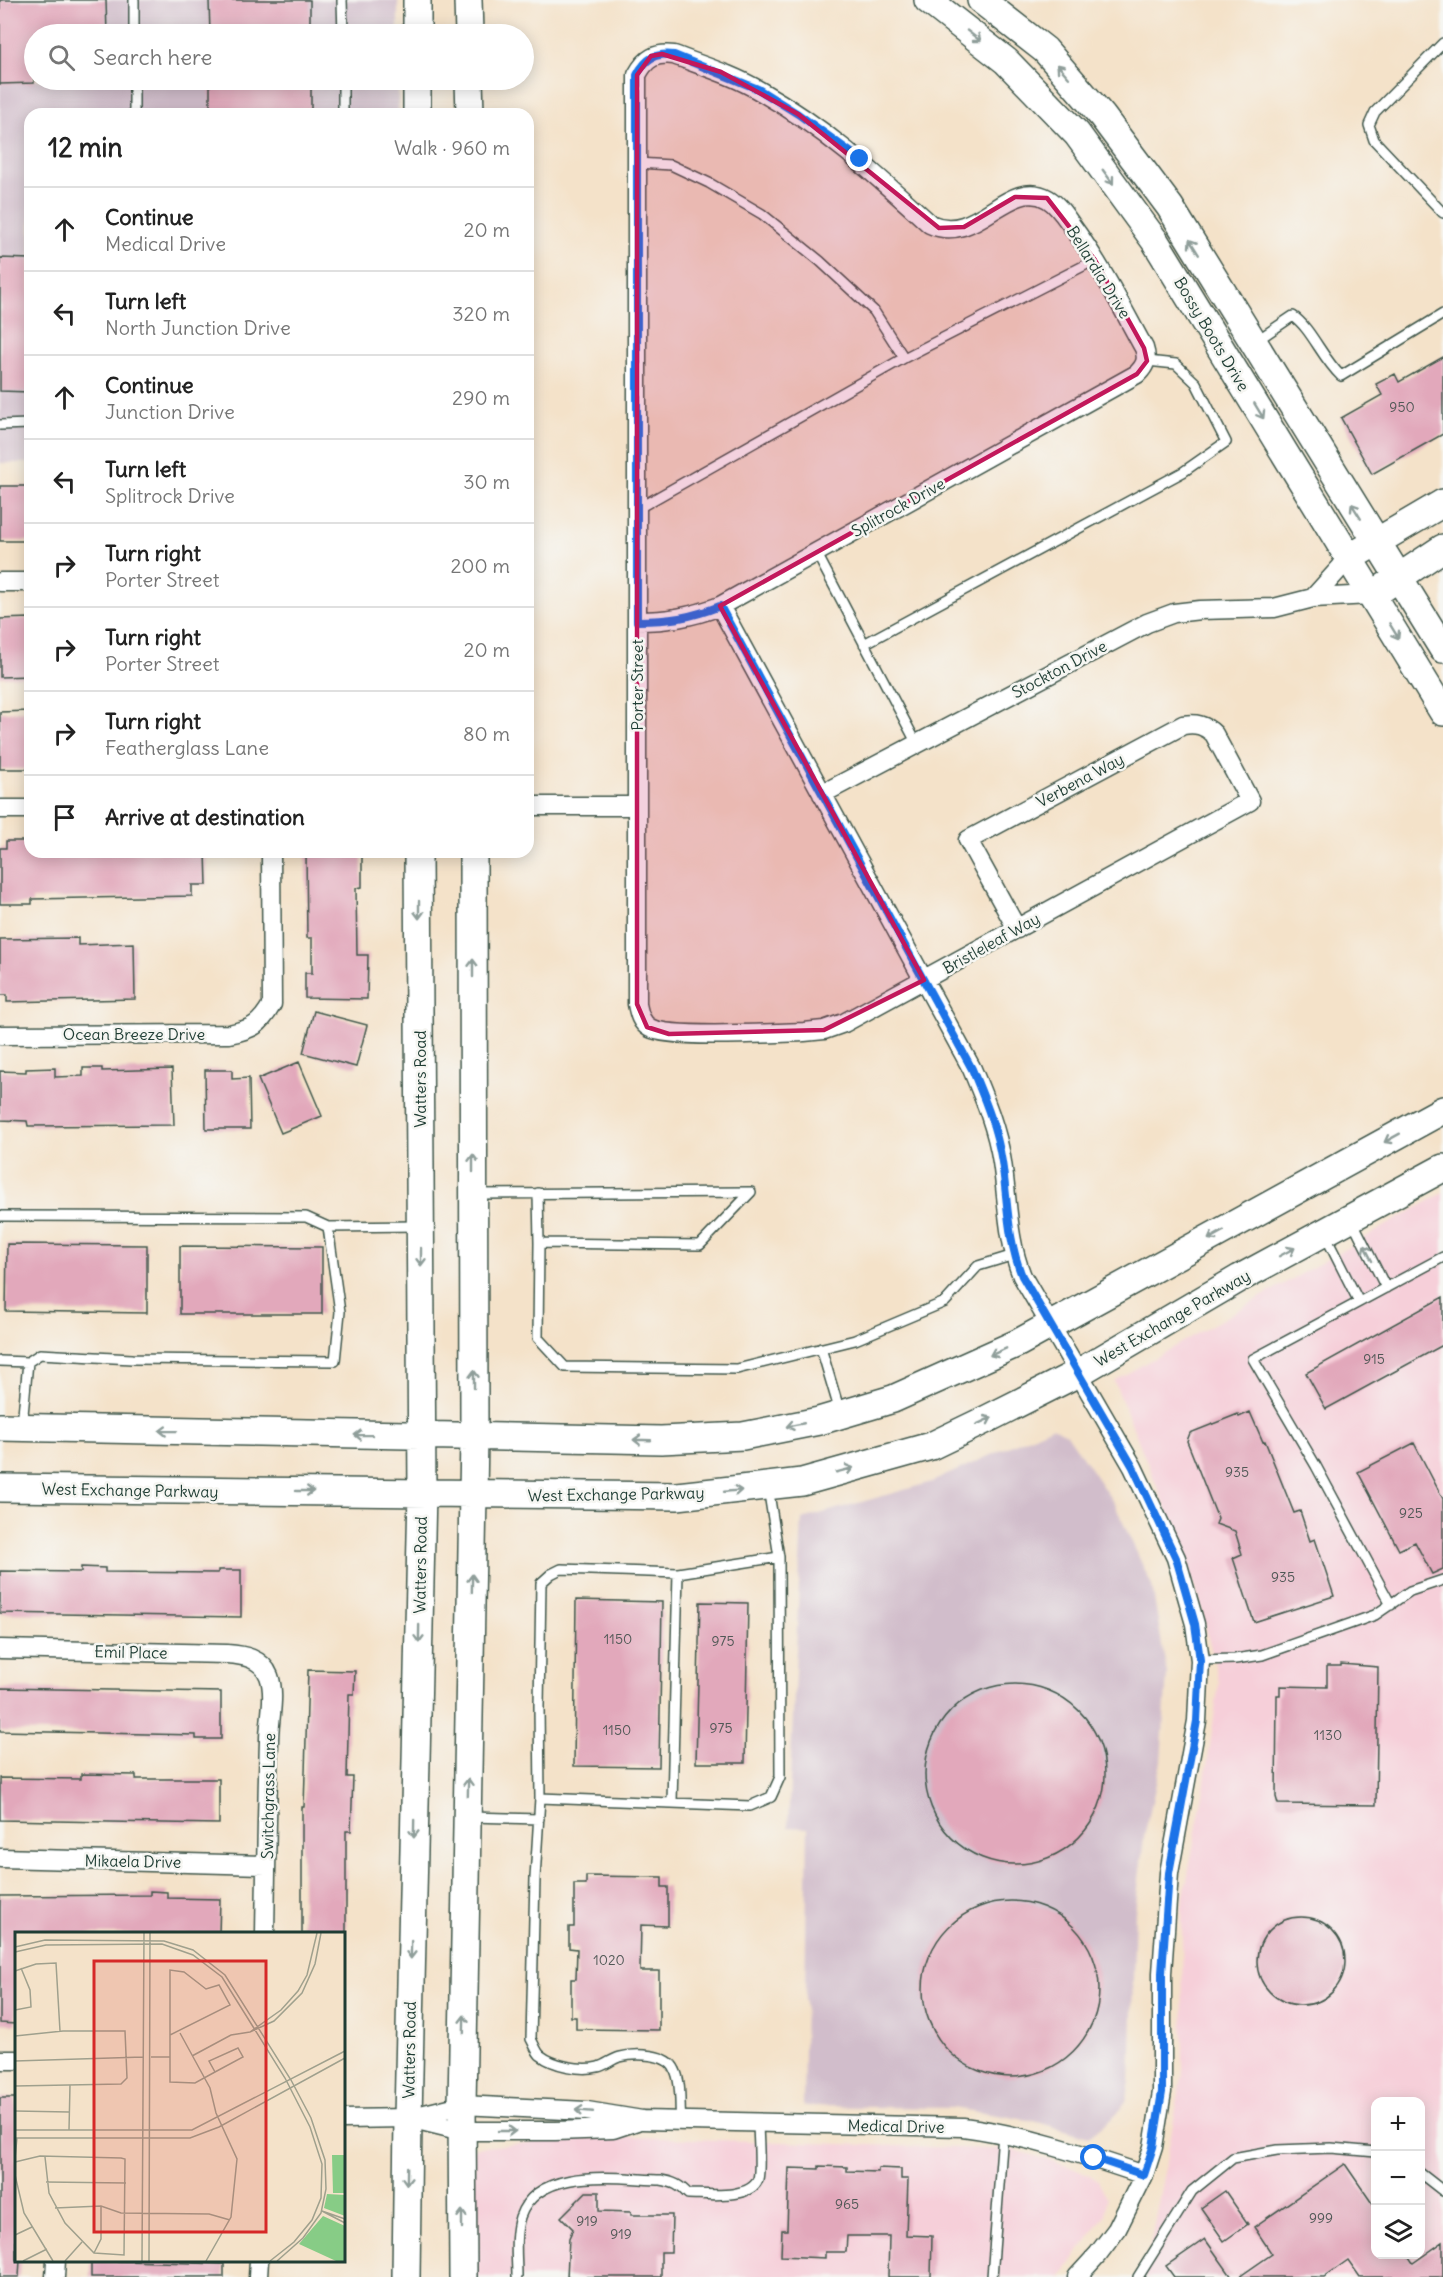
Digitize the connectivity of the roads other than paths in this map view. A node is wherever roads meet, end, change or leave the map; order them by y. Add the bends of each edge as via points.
1 (134, 0) edge
2 (342, 0) edge
3 (417, 0) edge
4 (468, 0) edge
5 (928, 0) edge
6 (981, 0) edge
7 (134, 24) edge
8 (343, 24) edge
9 (417, 24) edge
10 (469, 24) edge
11 (1443, 43) edge
12 (134, 90) edge
13 (343, 90) edge
14 (417, 90) edge
15 (469, 90) edge
16 (134, 108) edge
17 (343, 108) edge
18 (417, 108) edge
19 (470, 108) edge
20 (1102, 116) junction
21 (1077, 134) junction
22 (637, 163) junction
23 (1036, 195) joint
24 (1443, 213) edge
25 (1095, 260) junction
26 (1443, 314) edge
27 (1253, 343) junction
28 (904, 358) junction
29 (1147, 361) junction
30 (24, 424) edge
31 (0, 425) edge
32 (1443, 503) edge
33 (637, 508) junction
34 (1376, 542) junction
35 (1443, 548) edge
36 (816, 552) junction
37 (1349, 558) junction
38 (1398, 578) junction
39 (0, 582) edge
40 (24, 582) edge
41 (1371, 595) junction
42 (1313, 598) junction
43 (720, 606) junction
44 (637, 621) junction
45 (864, 644) junction
46 (1443, 649) edge
47 (1443, 712) edge
48 (917, 744) junction
49 (822, 794) junction
50 (1250, 801) joint
51 (534, 806) edge
52 (636, 806) junction
53 (0, 809) edge
54 (24, 809) edge
55 (271, 858) edge
56 (418, 858) edge
57 (473, 858) edge
58 (1017, 929) junction
59 (924, 980) junction
60 (647, 1027) joint
61 (0, 1035) edge
62 (1443, 1110) edge
63 (1443, 1168) edge
64 (538, 1193) junction
65 (473, 1194) junction
66 (0, 1216) edge
67 (1351, 1218) junction
68 (421, 1226) junction
69 (328, 1227) junction
70 (1324, 1233) junction
71 (539, 1243) junction
72 (1014, 1255) junction
73 (1443, 1257) edge
74 (1386, 1288) junction
75 (1359, 1302) junction
76 (1050, 1326) junction
77 (821, 1348) junction
78 (0, 1361) edge
79 (28, 1362) junction
80 (1078, 1373) junction
81 (840, 1414) junction
82 (11, 1427) edge
83 (422, 1437) junction
84 (474, 1437) junction
85 (768, 1487) junction
86 (0, 1488) edge
87 (422, 1492) junction
88 (473, 1494) junction
89 (778, 1557) junction
90 (678, 1573) junction
91 (1443, 1580) edge
92 (1391, 1605) junction
93 (0, 1649) edge
94 (1200, 1660) junction
95 (260, 1662) joint
96 (540, 1798) junction
97 (672, 1802) junction
98 (467, 1817) junction
99 (539, 1819) junction
100 (0, 1858) edge
101 (266, 1865) junction
102 (265, 1932) edge
103 (462, 2104) junction
104 (408, 2118) junction
105 (345, 2119) edge
106 (642, 2120) junction
107 (681, 2121) junction
108 (758, 2122) junction
109 (462, 2131) junction
110 (1003, 2132) junction
111 (1371, 2152) edge
112 (1144, 2175) junction
113 (1425, 2177) edge
114 (1443, 2191) edge
115 (56, 2262) edge
116 (259, 2262) edge
117 (55, 2277) edge
118 (258, 2277) edge
119 (406, 2277) edge
120 (463, 2277) edge
121 (517, 2277) edge
122 (992, 2277) edge
123 (1077, 2277) edge
124 (1138, 2277) edge

1 - 7 lane
2 - 8 lane
3 - 9 main road
4 - 10 main road
5 -> 21 main road, Bossy Boots Drive via 1006,61
20 -> 6 main road, Bossy Boots Drive via 1045,50
11 - 24 lane via 1375,112 1369,125 1374,140
12 - 16 lane
13 - 17 lane
14 - 18 main road
15 - 19 main road
20 - 21 main road
27 -> 20 main road, Bossy Boots Drive via 1170,207
21 -> 37 main road, Bossy Boots Drive via 1155,241
22 - 23 street, Porter Street via 637,75 651,56 662,54 674,55 758,89 798,114 860,159 930,224 947,230 964,227 1015,197
22 - 28 lane via 671,165 762,214 874,311
22 - 33 street, Porter Street
23 - 25 street, Bellardia Drive via 1058,207
25 - 28 lane
25 - 29 street, Bellardia Drive via 1144,348
26 - 27 lane via 1341,376 1293,316
34 -> 27 main road, Bossy Boots Drive
28 - 33 lane
29 - 36 street, Splitrock Drive via 1137,374
29 - 45 lane via 1176,364 1196,383 1226,442 1183,472
30 - 31 lane
32 - 34 main road
33 - 44 street, Porter Street
34 - 37 main road
34 - 38 main road, Bossy Boots Drive
35 - 38 main road, Stockton Drive
36 - 43 street, Splitrock Drive
36 - 45 lane
37 - 41 main road, Bossy Boots Drive
37 - 42 street
38 - 41 main road, Stockton Drive
38 - 46 main road, Bossy Boots Drive
39 - 40 street
41 - 42 street, Stockton Drive
41 -> 47 main road, Bossy Boots Drive
42 - 48 street, Stockton Drive via 1274,608 1200,609 1165,616
43 - 44 street, Splitrock Drive via 685,618
43 - 49 street
44 - 52 street, Porter Street
45 - 48 lane
48 - 49 street, Stockton Drive
49 - 59 street
50 - 58 street, Bristleleaf Way
50 - 58 street, Verbena Way via 1214,734 1191,723 968,840
51 - 52 street
52 - 60 street, Porter Street via 637,1004
53 - 54 street
55 - 61 street, Ocean Breeze Drive via 272,1004 264,1019 249,1029 229,1034
56 -> 68 main road, Watters Road
65 -> 57 main road
58 - 59 street, Bristleleaf Way
59 - 60 street, Bristleleaf Way via 824,1030 669,1034
59 - 72 street via 972,1069 996,1131
62 -> 76 main road
63 - 67 main road, West Exchange Parkway
64 - 65 lane
64 - 71 lane
64 - 71 lane via 751,1192 700,1245
84 -> 65 main road
66 - 69 lane via 306,1216
67 - 70 main road, West Exchange Parkway
74 -> 67 lane
68 - 69 lane
68 -> 83 main road, Watters Road
69 - 79 lane via 340,1312 335,1361 40,1354
70 - 75 lane
80 -> 70 main road, West Exchange Parkway
71 - 77 lane via 538,1338 565,1367 737,1369
72 - 76 street
72 - 77 lane via 978,1266 945,1302 855,1340
73 - 74 lane
74 - 75 lane
75 - 92 lane via 1252,1359 1316,1466
76 - 80 street
76 -> 81 main road via 893,1399
77 - 81 lane
78 - 79 lane
79 - 82 lane
85 -> 80 main road, West Exchange Parkway via 802,1482 931,1446
80 - 94 street via 1133,1467 1176,1558 1195,1624
81 -> 84 main road via 743,1436 661,1440
83 -> 82 main road
83 - 84 main road
83 - 87 main road, Watters Road
84 - 88 main road
88 -> 85 main road, West Exchange Parkway via 677,1496
85 - 89 lane
86 -> 87 main road, West Exchange Parkway
87 - 88 main road, West Exchange Parkway
87 -> 104 main road, Watters Road
98 -> 88 main road
89 - 90 lane
89 - 97 lane via 780,1777 771,1797 750,1806
90 - 96 lane via 561,1569 541,1583
90 - 97 lane
91 - 92 lane via 1410,1591
92 - 94 lane via 1351,1625 1262,1655
93 - 95 street, Emil Place via 227,1654 244,1655
94 - 112 street via 1197,1721 1169,1873 1162,1973 1162,2092
95 - 101 street, Switchgrass Lane via 269,1674 272,1690
96 - 97 lane
96 - 99 lane
98 - 99 lane
103 -> 98 main road
99 - 107 lane via 531,2039 538,2053 552,2062 580,2068 634,2056 670,2062 676,2070
100 - 101 street, Mikaela Drive
101 - 102 street, Switchgrass Lane
103 - 104 street, Medical Drive
106 -> 103 street, Medical Drive via 587,2111
103 - 109 main road
104 - 105 street
104 - 109 street, Medical Drive
104 -> 119 main road, Watters Road
106 - 107 street, Medical Drive
109 -> 106 street, Medical Drive via 613,2128
107 - 108 street, Medical Drive
108 - 110 street, Medical Drive via 963,2127
108 - 121 lane via 758,2179 743,2193 688,2194 672,2181 661,2180 578,2178 549,2185 533,2196 521,2216
120 -> 109 main road
110 - 112 street, Medical Drive
110 - 122 lane
111 - 124 lane via 1277,2150 1233,2158 1192,2191
112 - 123 street via 1117,2229
113 - 114 lane
115 - 117 street
116 - 118 street

